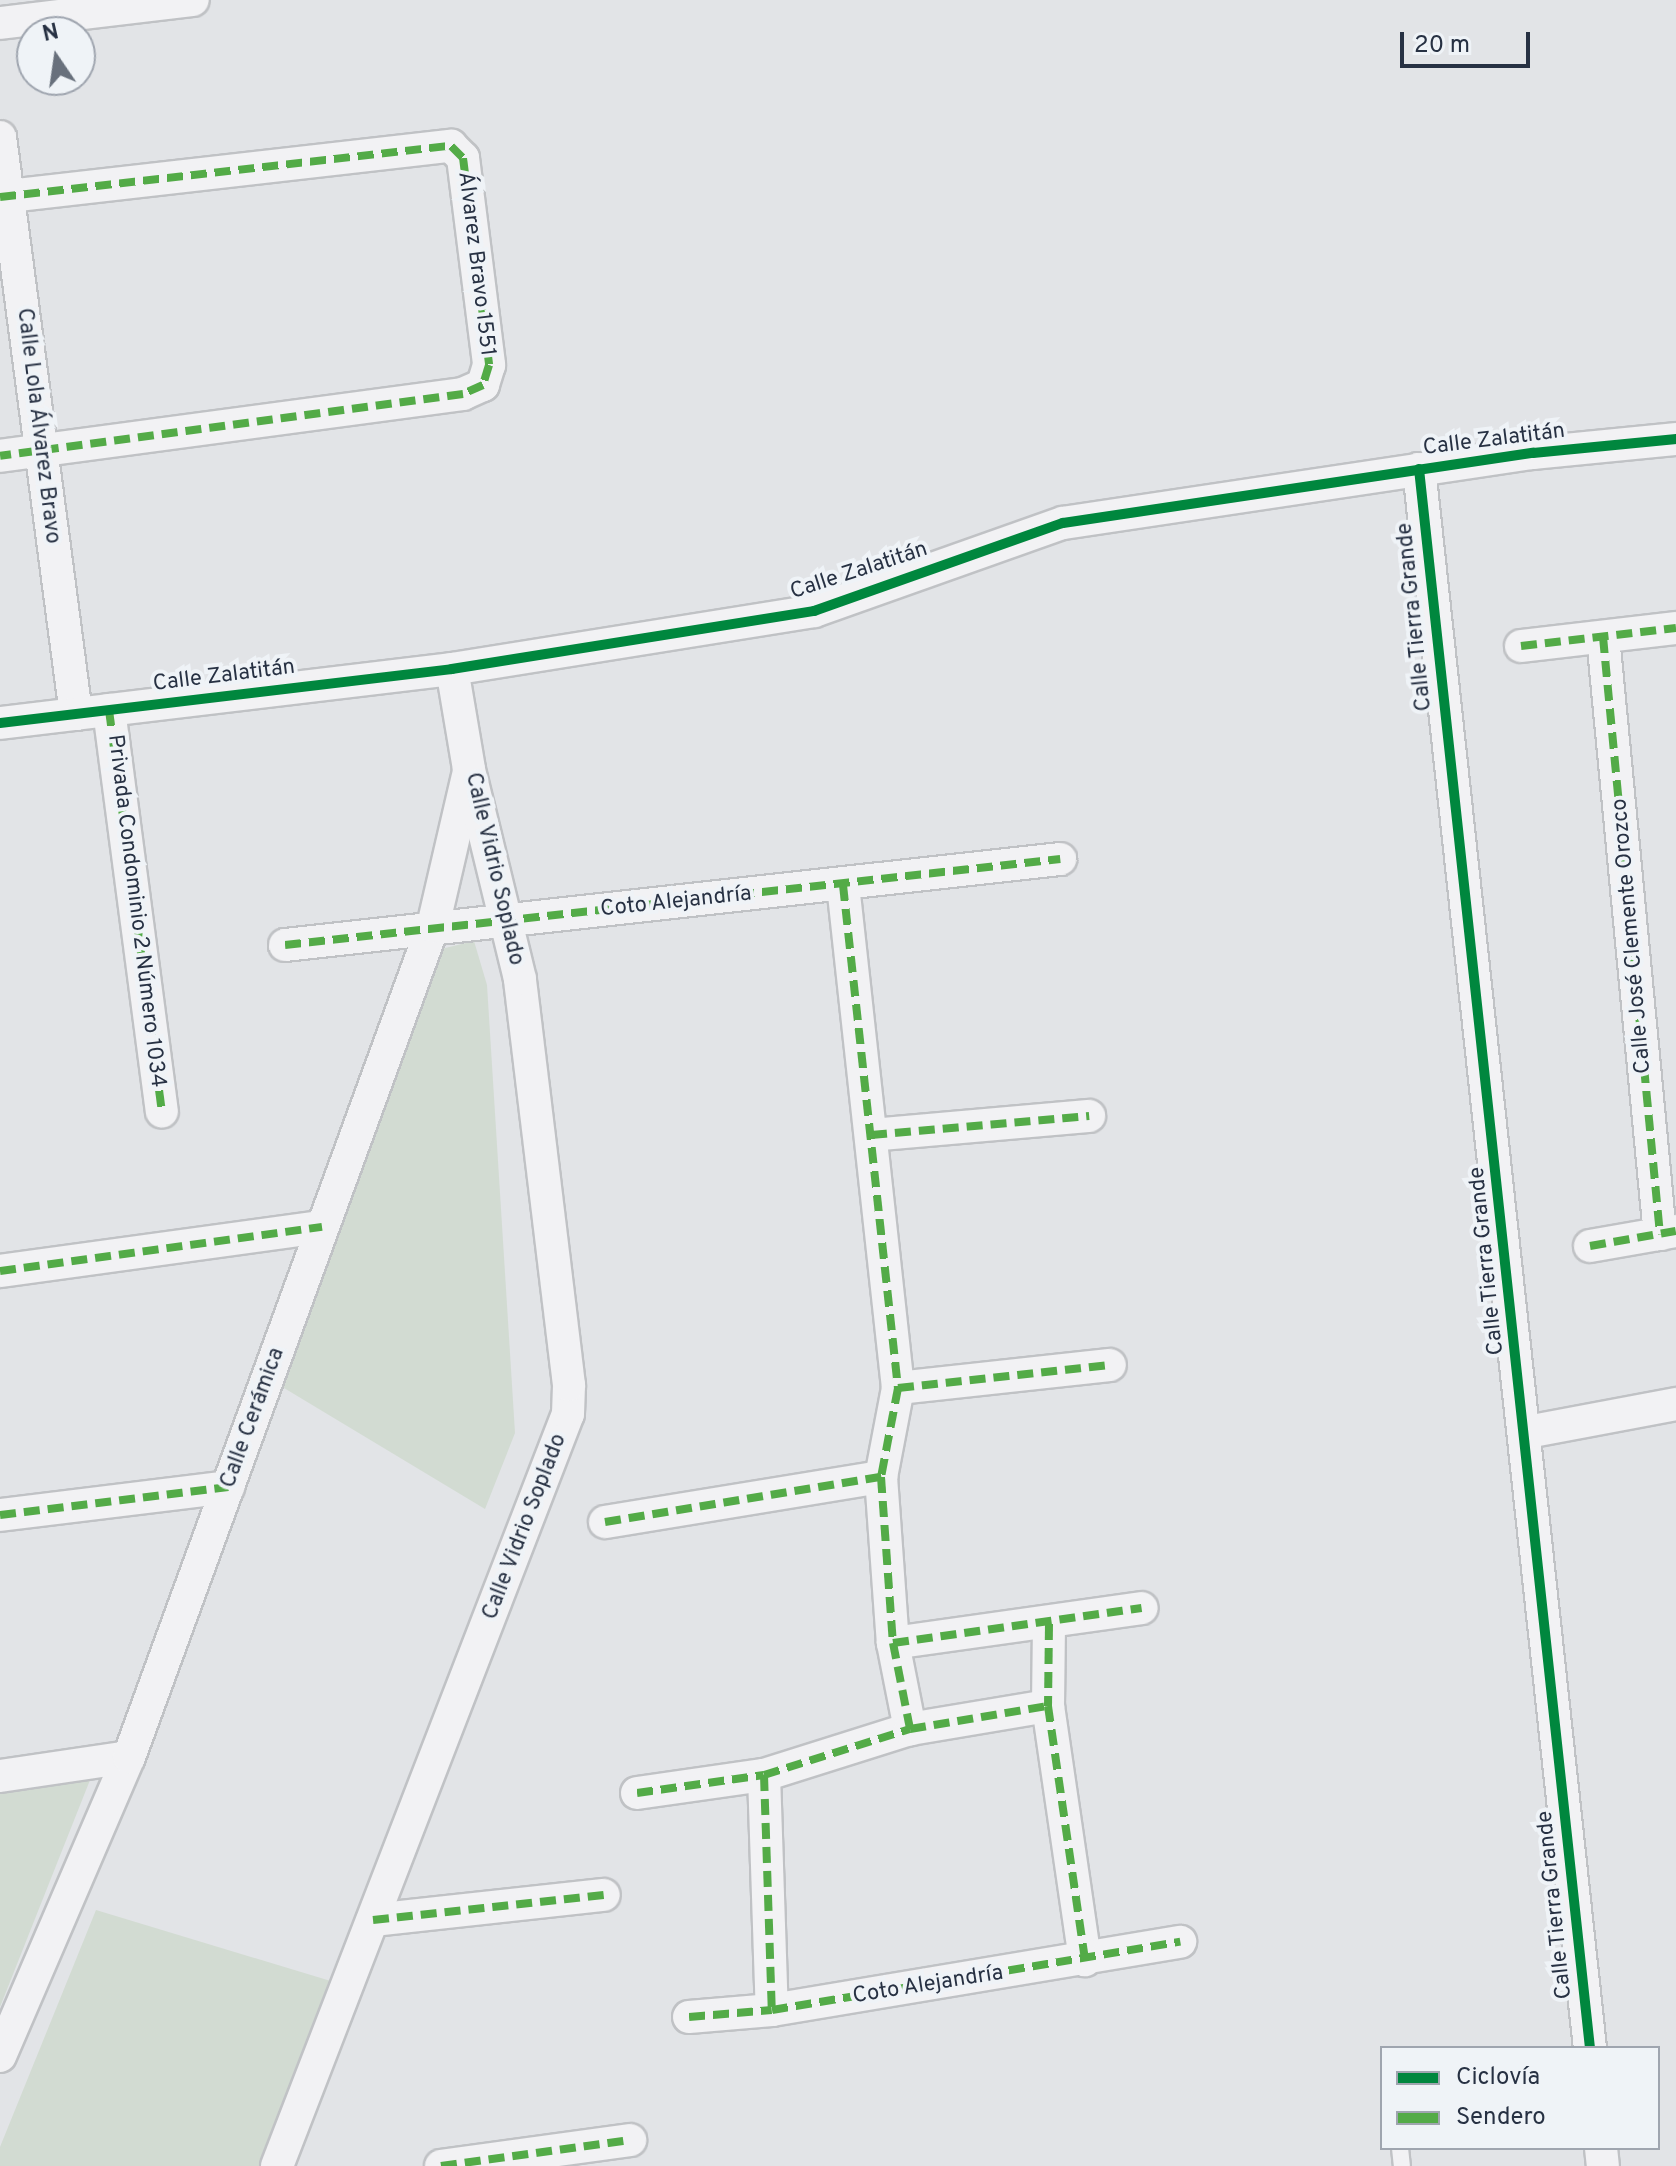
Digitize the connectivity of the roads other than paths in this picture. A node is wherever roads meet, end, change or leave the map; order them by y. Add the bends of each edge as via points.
1 (193, 0) edge
2 (0, 23) edge
3 (0, 137) edge
4 (4, 197) edge
5 (1676, 439) edge
6 (41, 449) junction
7 (0, 456) edge
8 (1419, 469) junction
9 (1676, 628) edge
10 (1603, 637) junction
11 (1521, 646) dead end
12 (452, 669) junction
13 (109, 710) junction
14 (76, 714) junction
15 (0, 723) edge
16 (469, 769) junction
17 (1060, 859) dead end
18 (843, 885) junction
19 (509, 919) junction
20 (433, 926) junction
21 (285, 945) dead end
22 (162, 1112) dead end
23 (1089, 1116) dead end
24 (871, 1135) junction
25 (322, 1227) junction
26 (1668, 1233) edge
27 (1590, 1246) dead end
28 (0, 1271) edge
29 (1110, 1365) dead end
30 (898, 1388) junction
31 (1676, 1404) edge
32 (1527, 1432) junction
33 (881, 1477) junction
34 (228, 1487) junction
35 (0, 1515) edge
36 (605, 1522) dead end
37 (1142, 1608) dead end
38 (1049, 1624) junction
39 (893, 1643) junction
40 (1048, 1706) junction
41 (910, 1729) junction
42 (129, 1757) junction
43 (764, 1775) junction
44 (0, 1776) edge
45 (637, 1793) dead end
46 (604, 1895) dead end
47 (373, 1920) junction
48 (1180, 1942) dead end
49 (1085, 1960) junction
50 (772, 2010) junction
51 (689, 2017) dead end
52 (1590, 2046) edge
53 (0, 2056) edge
54 (630, 2140) dead end
55 (277, 2166) edge
56 (441, 2166) edge

1 - 2 street
3 - 4 street, Calle Lola Álvarez Bravo
4 - 6 street, Calle Lola Álvarez Bravo
4 - 6 street, Álvarez Bravo 1551 via 442,144 463,158 489,365 483,385 463,394
5 - 8 street, Calle Zalatitán
6 - 7 street, Álvarez Bravo 1551
6 - 14 street, Calle Lola Álvarez Bravo
8 - 12 street, Calle Zalatitán via 1063,523 814,611
8 - 32 street, Calle Tierra Grande
9 - 10 street
10 - 11 street
10 - 26 street, Calle José Clemente Orozco
12 - 13 street, Calle Zalatitán
12 - 16 street, Calle Vidrio Soplado
13 - 14 street, Calle Zalatitán
13 - 22 street, Privada Condominio 2 Número 1034
14 - 15 street, Calle Zalatitán
16 - 19 street, Calle Vidrio Soplado
16 - 20 street, Calle Cerámica
17 - 18 street, Coto Alejandría
18 - 19 street, Coto Alejandría
18 - 24 street
19 - 20 street, Coto Alejandría
19 - 47 street, Calle Vidrio Soplado via 569,1385 568,1414
20 - 21 street, Coto Alejandría
20 - 25 street, Calle Cerámica
23 - 24 street
24 - 30 street
25 - 28 street
25 - 34 street, Calle Cerámica
26 - 27 street
29 - 30 street
30 - 33 street
31 - 32 street
32 - 52 street, Calle Tierra Grande
33 - 36 street
33 - 39 street
34 - 35 street
34 - 42 street, Calle Cerámica
37 - 38 street
38 - 39 street
38 - 40 street
39 - 41 street
40 - 41 street
40 - 49 street
41 - 43 street
42 - 44 street
42 - 53 street, Calle Cerámica
43 - 45 street
43 - 50 street
46 - 47 street
47 - 55 street, Calle Vidrio Soplado
48 - 49 street, Coto Alejandría
49 - 50 street, Coto Alejandría
50 - 51 street, Coto Alejandría
54 - 56 street

